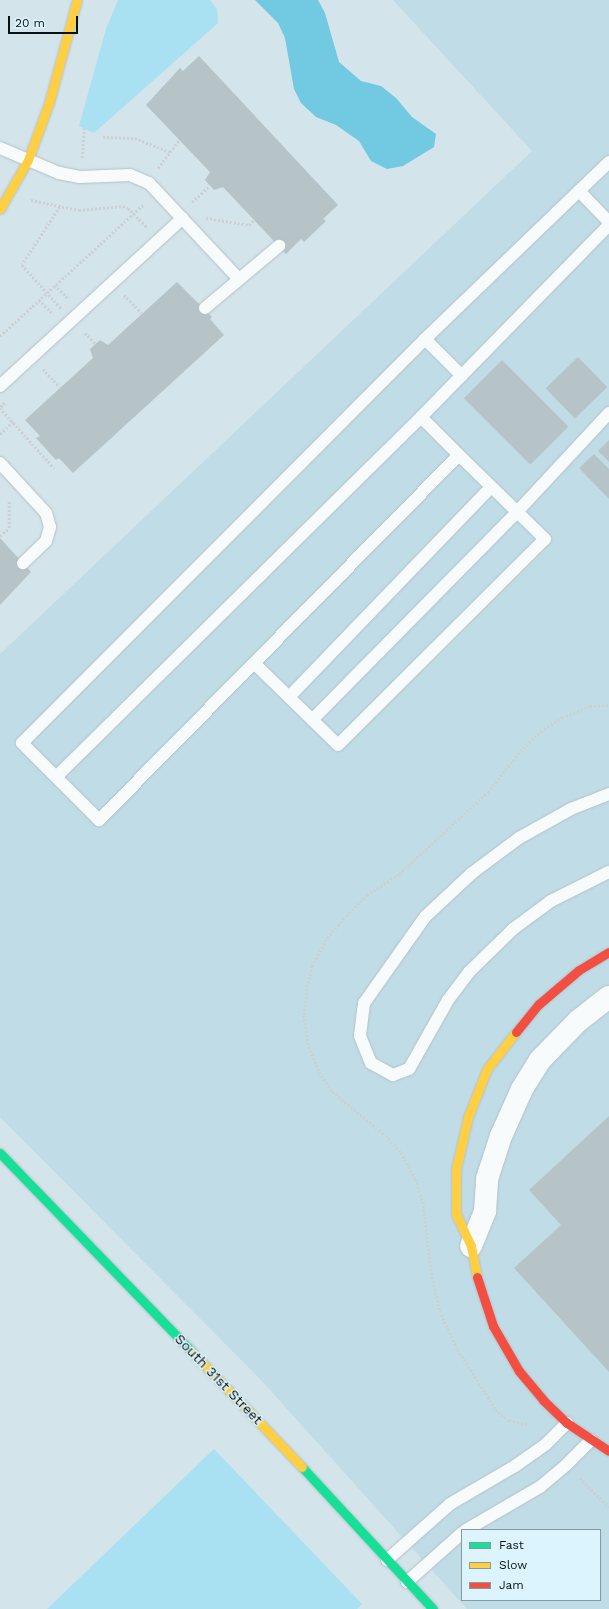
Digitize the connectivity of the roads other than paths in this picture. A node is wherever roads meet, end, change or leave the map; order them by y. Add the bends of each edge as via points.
1 (77, 0) edge
2 (0, 148) edge
3 (28, 160) junction
4 (609, 162) edge
5 (579, 191) junction
6 (0, 209) edge
7 (183, 218) junction
8 (609, 222) edge
9 (609, 225) edge
10 (279, 246) dead end
11 (238, 278) junction
12 (205, 308) dead end
13 (425, 339) junction
14 (462, 376) junction
15 (0, 386) edge
16 (609, 413) edge
17 (421, 417) junction
18 (459, 455) junction
19 (0, 463) edge
20 (491, 487) junction
21 (517, 512) junction
22 (23, 563) dead end
23 (254, 663) junction
24 (289, 697) junction
25 (312, 720) junction
26 (56, 777) junction
27 (609, 794) edge
28 (609, 872) edge
29 (609, 952) edge
30 (609, 997) edge
31 (0, 1153) edge
32 (472, 1246) junction
33 (567, 1423) junction
34 (591, 1440) junction
35 (609, 1451) edge
36 (468, 1529) edge
37 (461, 1535) edge
38 (387, 1560) junction
39 (408, 1582) junction
40 (432, 1609) edge

1 - 3 street via 49,103
2 - 3 lane
3 - 6 street
3 - 7 lane via 59,173 80,177 130,175 149,182
4 - 5 lane
5 - 8 lane
5 - 13 lane
7 - 11 lane
7 - 15 lane
9 - 14 lane
10 - 11 lane
11 - 12 lane
13 - 14 lane
13 - 26 lane via 22,743
14 - 17 lane
16 - 21 lane
17 - 18 lane
17 - 26 lane
18 - 20 lane
18 - 23 lane
19 - 22 lane via 46,513 50,527 46,541
20 - 21 lane
20 - 24 lane
21 - 25 lane
21 - 25 lane via 545,539 338,745
23 - 24 lane
23 - 26 lane via 99,820
24 - 25 lane
27 - 28 lane via 572,809 519,838 472,873 425,917 364,1003 360,1036 371,1063 393,1075 409,1069 448,1000 469,972 513,929 551,901
29 - 32 street via 579,970 539,1004 487,1070 468,1117 456,1169 456,1214
30 - 32 street via 578,1021 540,1060 522,1089 501,1136 487,1179 485,1211
31 - 38 street, South 31st Street via 272,1434
32 - 33 street via 477,1278 493,1326 519,1370 543,1400
33 - 34 street
33 - 38 lane via 546,1444 515,1466 450,1504
34 - 35 street
34 - 36 lane via 540,1486
37 - 39 lane
38 - 39 street, South 31st Street
39 - 40 street, South 31st Street

